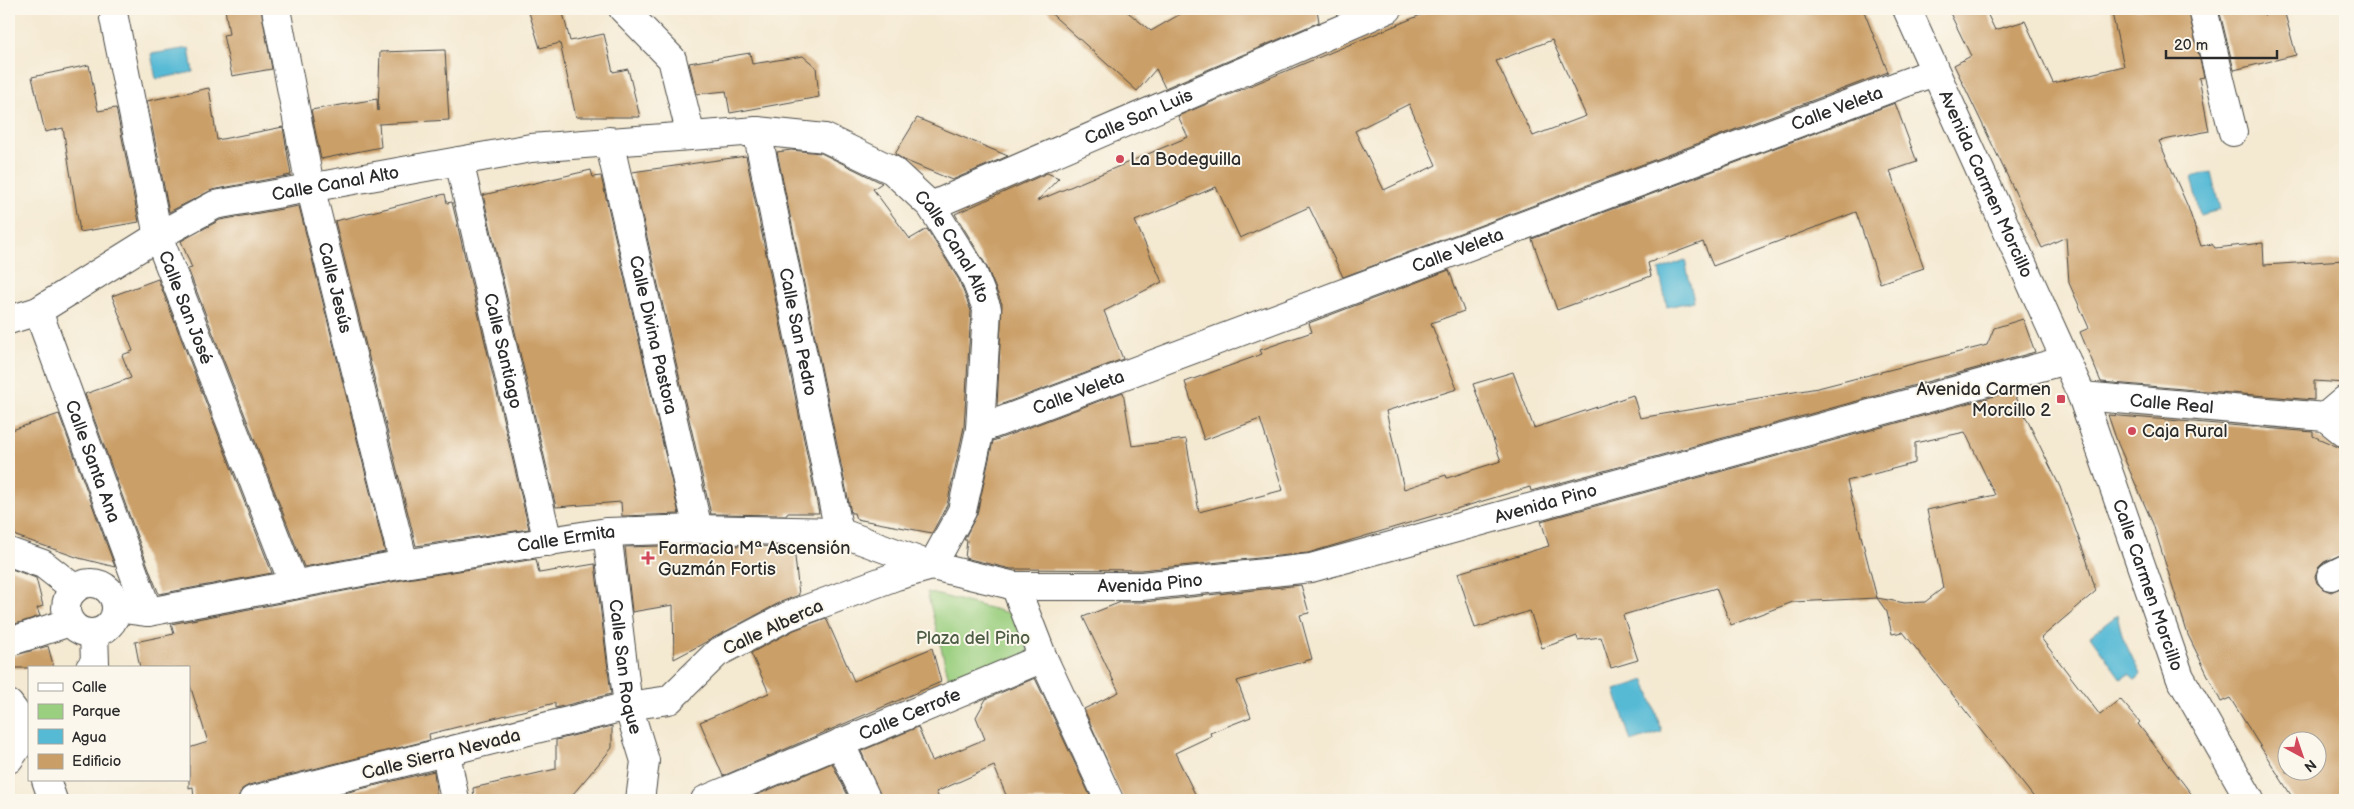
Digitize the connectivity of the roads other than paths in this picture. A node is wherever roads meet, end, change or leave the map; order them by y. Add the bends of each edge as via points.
1 (276, 9) edge
2 (623, 9) edge
3 (1388, 9) edge
4 (1907, 9) edge
5 (2203, 9) edge
6 (114, 18) dead end
7 (1341, 18) edge
8 (1934, 72) junction
9 (757, 131) junction
10 (2233, 132) dead end
11 (691, 136) junction
12 (609, 141) junction
13 (459, 161) junction
14 (310, 186) junction
15 (930, 206) junction
16 (158, 236) junction
17 (38, 310) junction
18 (9, 320) edge
19 (2066, 360) junction
20 (2082, 396) junction
21 (2338, 417) edge
22 (980, 429) junction
23 (698, 529) junction
24 (607, 532) junction
25 (839, 532) junction
26 (548, 542) junction
27 (9, 552) edge
28 (404, 564) junction
29 (932, 566) junction
30 (294, 585) junction
31 (1015, 586) junction
32 (75, 589) junction
33 (117, 608) junction
34 (148, 612) junction
35 (70, 622) junction
36 (94, 633) junction
37 (9, 642) edge
38 (1043, 658) junction
39 (92, 666) edge
40 (9, 704) edge
41 (628, 706) junction
42 (28, 730) edge
43 (28, 732) edge
44 (840, 743) junction
45 (446, 753) junction
46 (9, 759) edge
47 (47, 782) edge
48 (270, 798) edge
49 (53, 800) edge
50 (455, 800) edge
51 (640, 800) edge
52 (705, 800) edge
53 (867, 800) edge
54 (1109, 800) edge
55 (2250, 800) edge

1 - 14 street, Calle Jesús
2 - 11 street via 672,59
3 - 7 street, Calle San Luis
4 - 8 street, Avenida Carmen Morcillo
5 - 10 street
6 - 16 street, Calle San José
7 - 15 street, Calle San Luis
8 - 19 street, Avenida Carmen Morcillo
8 - 22 street, Calle Veleta
9 - 11 street, Calle Canal Alto
9 - 15 street, Calle Canal Alto via 825,138 892,170
9 - 25 street, Calle San Pedro
11 - 12 street, Calle Canal Alto
12 - 13 street, Calle Canal Alto via 531,148
12 - 23 street, Calle Divina Pastora
13 - 14 street, Calle Canal Alto
13 - 26 street, Calle Santiago
14 - 16 street, Calle Canal Alto via 215,205
14 - 28 street, Calle Jesús
15 - 22 street, Calle Canal Alto via 973,273 987,309
16 - 17 street, Calle Canal Alto
16 - 30 street, Calle San José
17 - 18 street, Calle Canal Alto
17 - 34 street, Calle Santa Ana
19 - 20 street, Calle Carmen Morcillo
19 - 31 street, Avenida Pino via 1311,568 1142,586
20 - 21 street, Calle Real
20 - 55 street, Calle Carmen Morcillo via 2180,677
22 - 29 street, Calle Canal Alto via 962,511
23 - 24 street, Calle Ermita
23 - 25 street, Calle Ermita
24 - 26 street, Calle Ermita
24 - 41 street, Calle San Roque
25 - 29 street, Calle Ermita
26 - 28 street, Calle Ermita
27 - 32 street via 43,564
28 - 30 street, Calle Ermita
29 - 31 street, Calle Ermita
29 - 41 street, Calle Alberca via 788,616 716,653 669,700
30 - 34 street, Calle Ermita
31 - 38 street
32 - 33 street via 90,582 106,587 116,600
32 - 35 street via 67,601
33 - 34 street, Calle Ermita
33 - 36 street via 113,622
35 - 36 street via 81,631
35 - 37 street
36 - 39 street
38 - 44 street, Calle Cerrofe
38 - 54 street
40 - 42 street
41 - 45 street, Calle Sierra Nevada
41 - 51 street, Calle San Roque via 645,761
43 - 46 street
44 - 52 street, Calle Cerrofe
44 - 53 street
45 - 48 street, Calle Sierra Nevada
45 - 50 street
47 - 49 street

